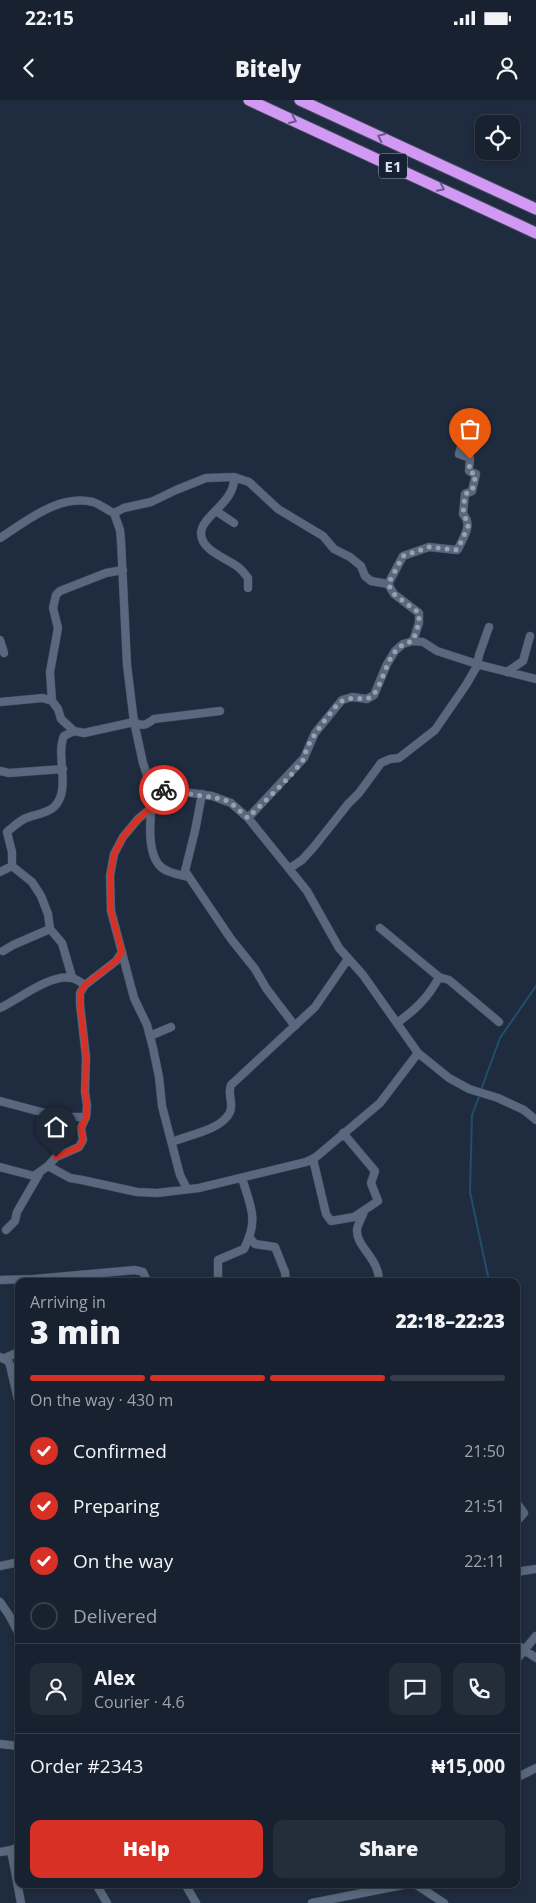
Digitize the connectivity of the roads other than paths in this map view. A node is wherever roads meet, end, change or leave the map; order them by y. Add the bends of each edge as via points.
1 (249, 100) edge
2 (300, 100) edge
3 (536, 209) edge
4 (536, 233) edge
5 (462, 447) dead end
6 (234, 477) junction
7 (216, 510) junction
8 (114, 513) junction
9 (234, 523) dead end
10 (0, 538) edge
11 (123, 570) junction
12 (388, 584) junction
13 (248, 588) dead end
14 (489, 628) dead end
15 (530, 636) dead end
16 (0, 640) edge
17 (413, 641) junction
18 (4, 653) dead end
19 (477, 664) junction
20 (507, 672) junction
21 (536, 679) edge
22 (52, 701) junction
23 (0, 702) edge
24 (220, 711) dead end
25 (134, 722) junction
26 (74, 732) junction
27 (63, 769) junction
28 (0, 771) edge
29 (155, 785) junction
30 (202, 794) junction
31 (150, 809) junction
32 (248, 818) junction
33 (12, 866) junction
34 (290, 868) junction
35 (0, 872) edge
36 (188, 877) junction
37 (380, 928) dead end
38 (50, 929) junction
39 (3, 951) dead end
40 (122, 952) junction
41 (348, 959) junction
42 (439, 977) junction
43 (72, 978) junction
44 (85, 985) junction
45 (0, 1008) edge
46 (499, 1022) dead end
47 (397, 1023) junction
48 (295, 1026) junction
49 (172, 1027) dead end
50 (150, 1036) junction
51 (418, 1053) junction
52 (0, 1101) edge
53 (86, 1117) junction
54 (536, 1120) edge
55 (170, 1132) junction
56 (343, 1133) junction
57 (182, 1138) junction
58 (172, 1142) junction
59 (313, 1158) junction
60 (48, 1166) junction
61 (0, 1168) edge
62 (39, 1174) junction
63 (242, 1178) junction
64 (187, 1189) junction
65 (364, 1211) junction
66 (6, 1230) dead end
67 (250, 1238) junction
68 (45, 1278) edge
69 (146, 1278) edge
70 (218, 1278) edge
71 (286, 1278) edge
72 (379, 1278) edge
73 (0, 1280) edge
74 (15, 1280) edge
75 (9, 1356) edge
76 (15, 1385) edge
77 (520, 1508) edge
78 (520, 1518) edge
79 (15, 1563) edge
80 (0, 1566) edge
81 (536, 1569) edge
82 (520, 1571) edge
83 (0, 1602) edge
84 (15, 1626) edge
85 (536, 1636) edge
86 (520, 1647) edge
87 (525, 1651) junction
88 (520, 1656) edge
89 (536, 1658) edge
90 (0, 1744) edge
91 (15, 1746) edge
92 (536, 1768) edge
93 (520, 1776) edge
94 (15, 1849) edge
95 (0, 1852) edge
96 (19, 1888) edge
97 (98, 1888) edge
98 (187, 1888) edge
99 (388, 1888) edge
100 (421, 1888) edge
101 (20, 1903) edge
102 (107, 1903) edge
103 (196, 1903) edge
104 (312, 1903) edge
105 (444, 1903) edge

1 -> 4 highway, E1
3 -> 2 highway, E1
5 - 12 street via 459,454 470,458 469,472 476,474 472,491 465,494 463,514 469,524 458,549 429,547 403,556
6 - 7 street via 231,493
6 - 8 street via 206,478 151,502
6 - 12 street via 249,482 278,509 323,536 334,549 360,566 371,581
7 - 9 street
7 - 13 street via 201,533 204,542 239,567 248,578
8 - 10 street via 95,503 60,504 42,511
8 - 11 street via 120,530
11 - 22 street via 106,573 56,595 52,608 58,628 50,672
11 - 25 street via 127,665
12 - 17 street via 394,594 419,613
14 - 19 street
15 - 20 street via 523,661
16 - 18 street
17 - 19 street
17 - 32 street via 395,651 374,695 367,699 352,697 342,700 316,733 304,758
19 - 20 street
19 - 34 street via 435,730 399,758 381,763 313,848
20 - 21 street
22 - 23 street via 43,698
22 - 26 street via 61,719
24 - 25 street via 154,719 140,726
25 - 26 street via 84,733
25 - 29 street via 148,778
26 - 27 street via 64,736 60,747
27 - 28 street
27 - 33 street via 58,803 52,809 23,819 7,832
29 - 30 street
29 - 31 street
30 - 32 street via 231,803
30 - 36 street via 196,831 184,868
31 - 36 street via 153,854 168,872
31 - 40 street via 123,837 114,854 110,876 111,911
32 - 34 street
33 - 35 street
33 - 38 street via 32,882 41,896
34 - 41 street
36 - 48 street
37 - 42 street
38 - 39 street
38 - 43 street via 62,943
40 - 44 street via 116,961
40 - 50 street via 134,998
41 - 47 street
41 - 48 street via 315,1007
42 - 46 street via 449,980
42 - 47 street via 420,1004
43 - 44 street
43 - 45 street via 57,979
44 - 53 street via 80,993 80,1004 86,1057
47 - 51 street
48 - 57 street via 231,1085 232,1105 228,1115 202,1133
49 - 50 street
50 - 55 street via 162,1106
51 - 54 street via 449,1078 524,1110
51 - 56 street via 380,1103
52 - 53 street via 60,1117
53 - 60 street via 79,1147 56,1157
55 - 57 street
55 - 58 street
56 - 59 street
56 - 65 street via 376,1170 371,1182 378,1201
57 - 58 street
58 - 64 street
59 - 63 street
59 - 65 street via 328,1219 354,1217
60 - 62 street
60 - 64 street via 70,1178 138,1192
61 - 62 street via 32,1176
62 - 66 street via 15,1221
63 - 64 street
63 - 67 street via 254,1215
65 - 72 street via 357,1229 360,1241 375,1262
67 - 70 street via 244,1250 218,1260
67 - 71 street via 255,1244 274,1247
68 - 69 street via 135,1270 143,1272
73 - 74 street
75 - 76 street
77 - 78 street via 524,1513
79 - 80 street
81 - 82 street
83 - 84 street
85 - 87 street
86 - 87 street
87 - 88 street
87 - 89 street
90 - 91 street
92 - 93 street
94 - 95 street
96 - 101 street
97 - 102 street
98 - 103 street
99 - 104 street
100 - 105 street

